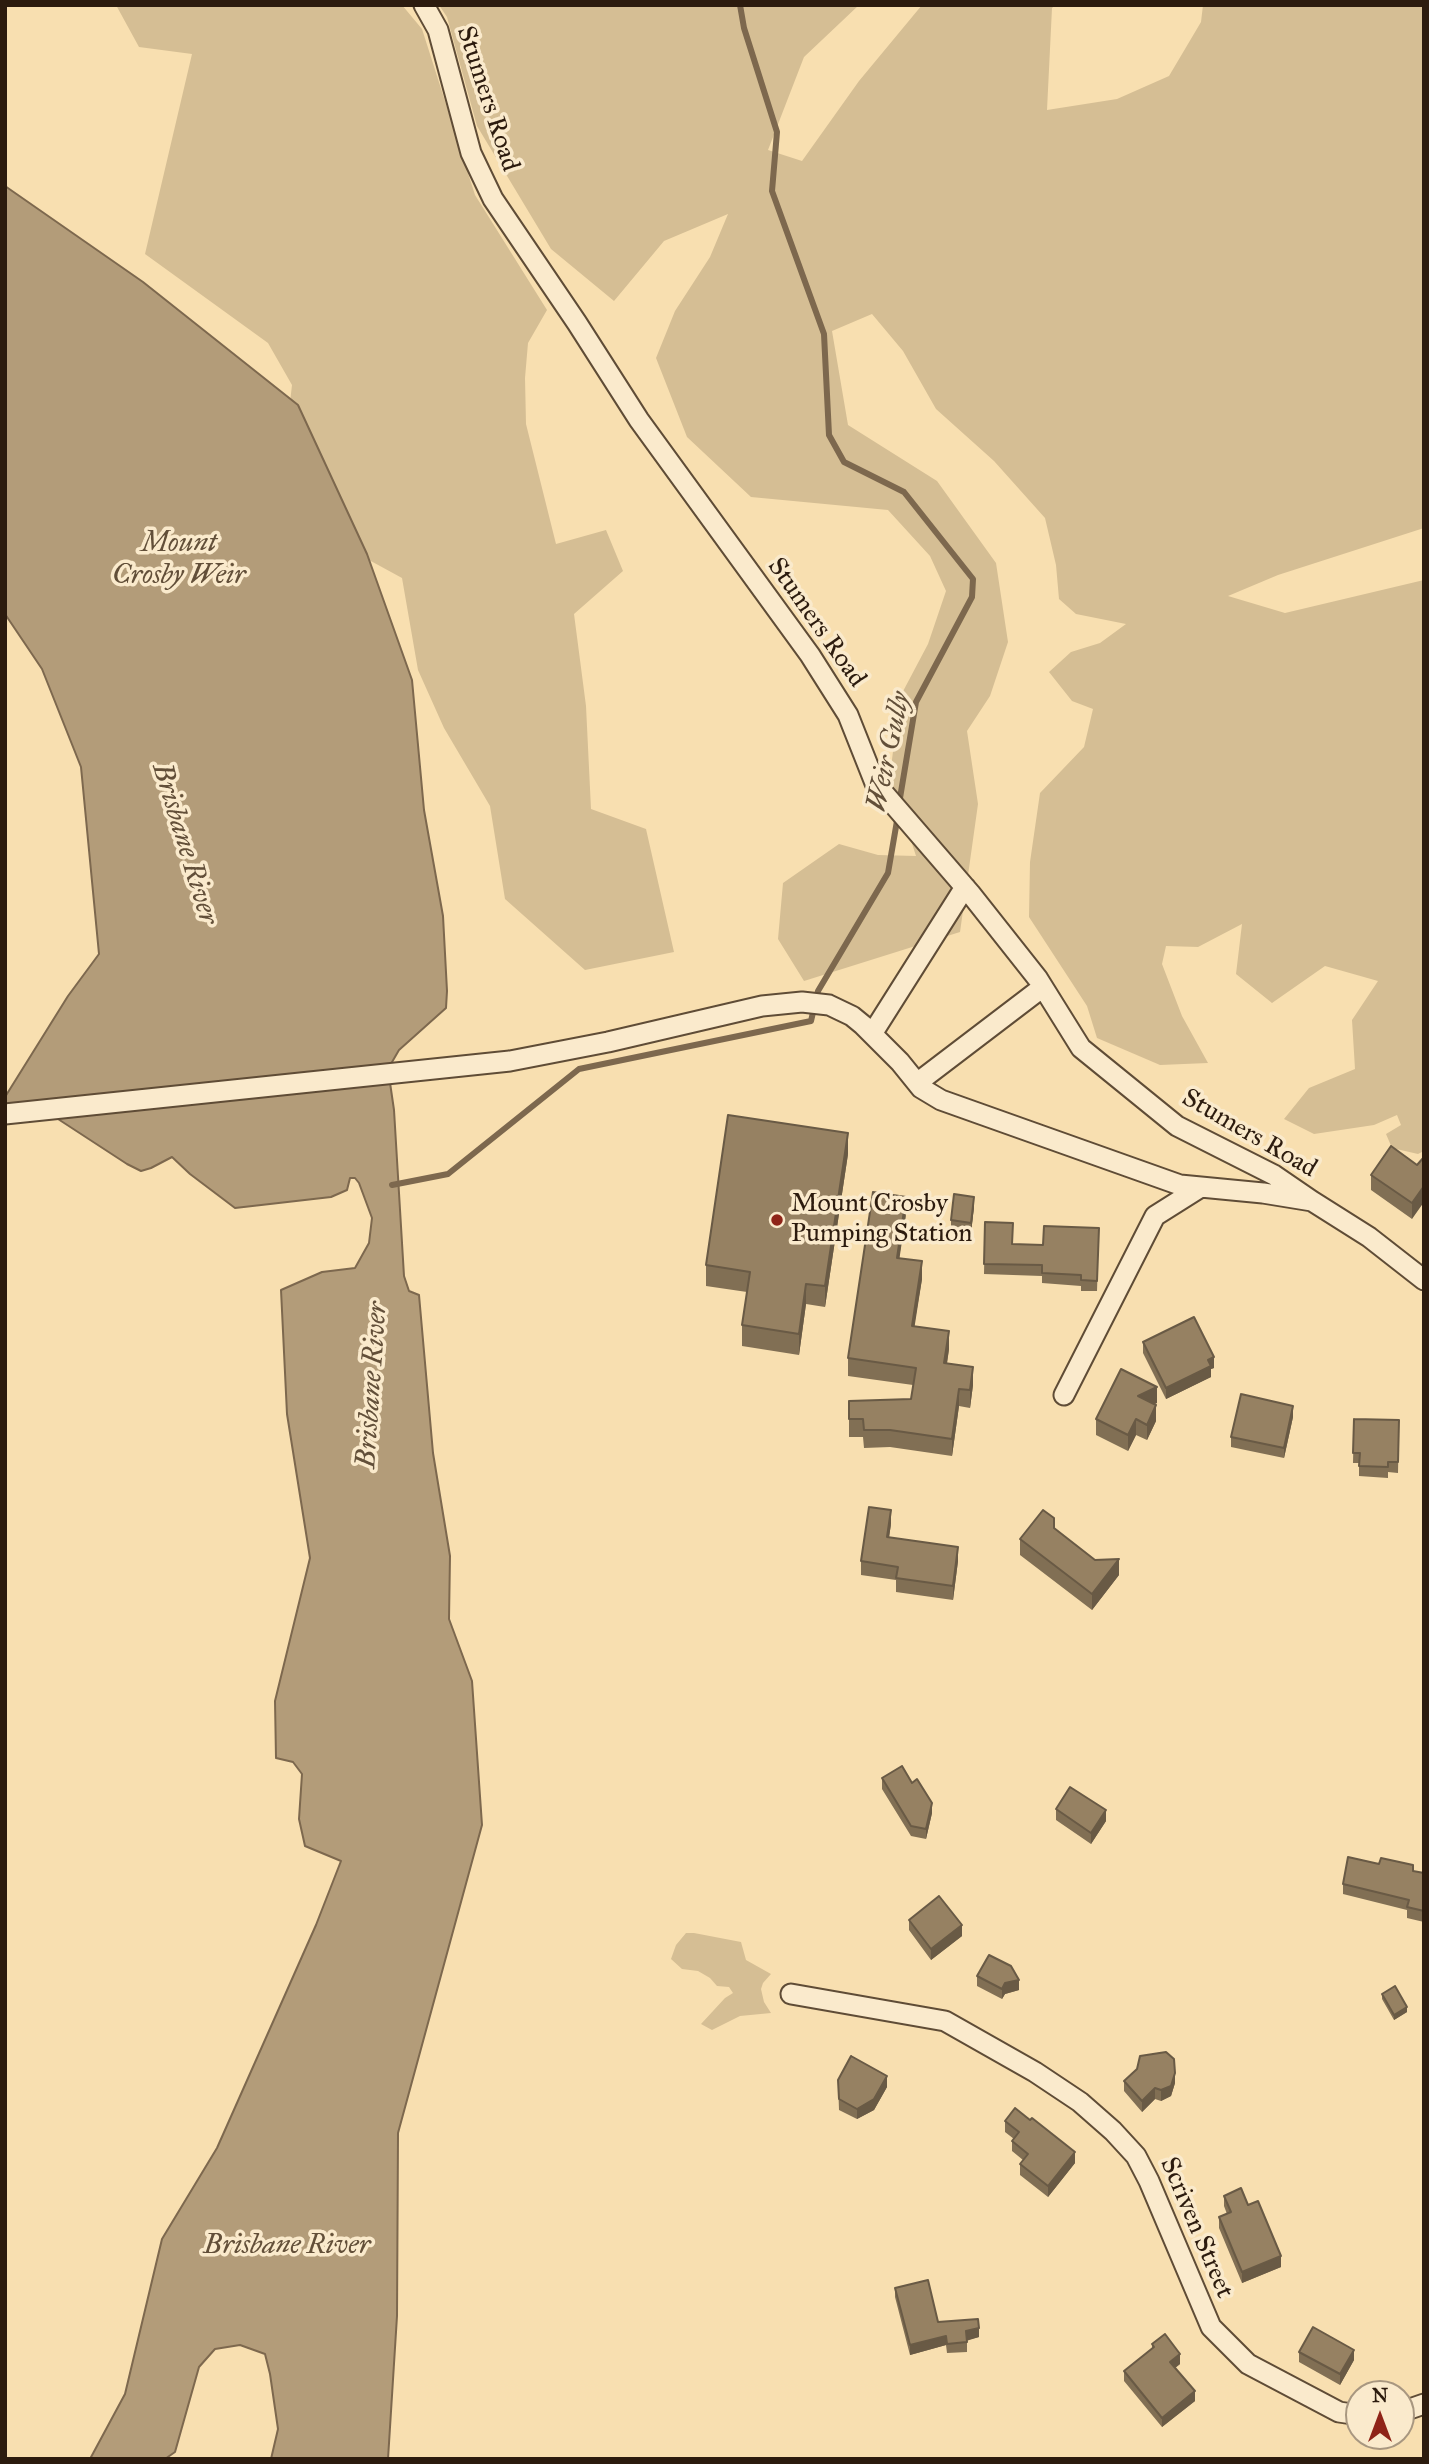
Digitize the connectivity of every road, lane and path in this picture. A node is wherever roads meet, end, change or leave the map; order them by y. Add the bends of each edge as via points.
1 (424, 5) edge
2 (965, 887) junction
3 (1043, 987) junction
4 (872, 1034) junction
5 (917, 1083) junction
6 (5, 1114) edge
7 (1202, 1187) junction
8 (1312, 1201) junction
9 (1424, 1280) edge
10 (1064, 1395) dead end
11 (791, 1994) dead end
12 (1345, 2413) edge

1 - 2 street, Stumers Road via 438,30 471,153 493,199 639,420 810,656 848,715 875,783
2 - 3 street, Stumers Road
2 - 4 street
3 - 5 street
3 - 8 street, Stumers Road via 1081,1048 1177,1126 1274,1175
4 - 5 street, Stumers Road
4 - 6 street, Stumers Road via 852,1016 829,1005 802,1002 762,1006 510,1061
5 - 7 street, Stumers Road via 941,1100 1180,1185
7 - 8 street, Stumers Road
7 - 10 street via 1155,1216
8 - 9 street, Stumers Road
11 - 12 street, Scriven Street via 945,2021 1080,2102 1136,2155 1210,2327 1248,2364

